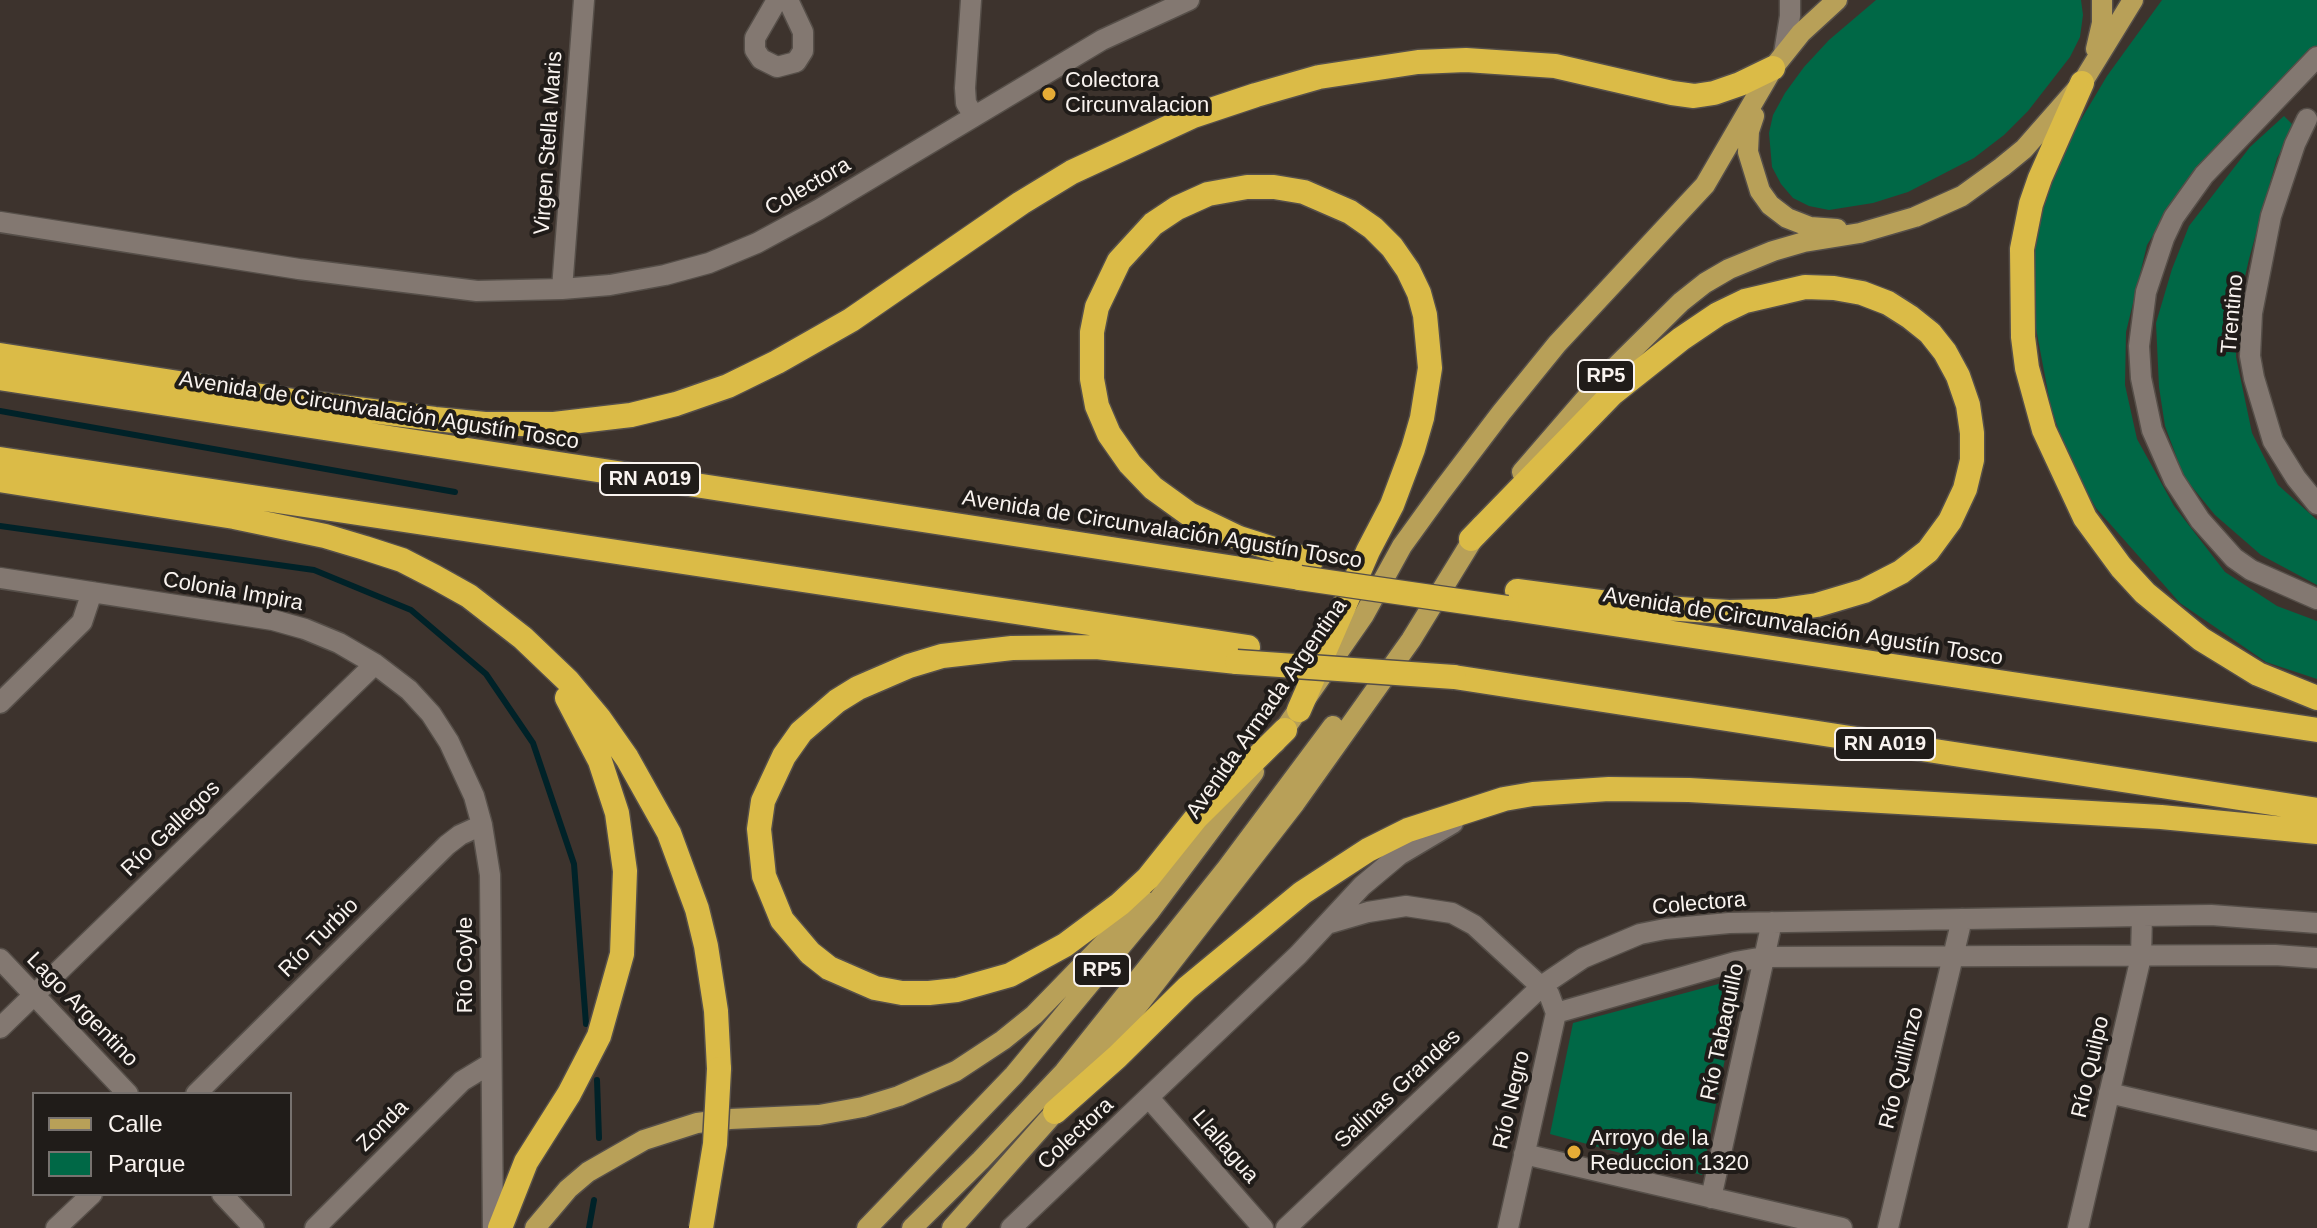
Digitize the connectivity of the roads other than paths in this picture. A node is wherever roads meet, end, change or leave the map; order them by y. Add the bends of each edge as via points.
1 (584, 0) edge
2 (777, 0) edge
3 (788, 0) edge
4 (971, 0) edge
5 (1189, 0) edge
6 (1790, 0) edge
7 (1837, 0) edge
8 (2102, 0) edge
9 (2133, 0) edge
10 (2317, 57) edge
11 (1773, 68) junction
12 (2085, 79) junction
13 (2284, 92) junction
14 (974, 116) junction
15 (2312, 124) edge
16 (0, 222) edge
17 (1889, 226) junction
18 (562, 289) junction
19 (0, 355) edge
20 (0, 378) edge
21 (0, 459) edge
22 (0, 480) edge
23 (2317, 504) edge
24 (1471, 539) junction
25 (1305, 569) junction
26 (0, 578) edge
27 (92, 592) junction
28 (2317, 599) edge
29 (1512, 600) junction
30 (523, 638) junction
31 (1411, 640) junction
32 (1242, 654) junction
33 (375, 664) junction
34 (2317, 698) edge
35 (0, 703) edge
36 (431, 714) joint
37 (1292, 720) junction
38 (2317, 730) edge
39 (1504, 799) junction
40 (2317, 810) edge
41 (482, 825) junction
42 (2317, 832) edge
43 (1187, 863) junction
44 (2142, 916) junction
45 (1962, 919) junction
46 (1772, 922) junction
47 (2317, 923) edge
48 (1324, 925) junction
49 (1954, 956) junction
50 (1764, 957) junction
51 (2141, 957) junction
52 (2317, 958) edge
53 (0, 959) edge
54 (1543, 985) junction
55 (35, 995) junction
56 (1556, 1013) junction
57 (0, 1028) edge
58 (490, 1064) junction
59 (126, 1092) edge
60 (198, 1092) edge
61 (2109, 1093) junction
62 (1149, 1098) junction
63 (1055, 1112) junction
64 (2317, 1141) edge
65 (1524, 1154) junction
66 (90, 1196) edge
67 (224, 1196) edge
68 (1711, 1198) junction
69 (56, 1228) edge
70 (254, 1228) edge
71 (315, 1228) edge
72 (493, 1228) edge
73 (500, 1228) edge
74 (535, 1228) edge
75 (701, 1228) edge
76 (867, 1228) edge
77 (912, 1228) edge
78 (952, 1228) edge
79 (1011, 1228) edge
80 (1263, 1228) edge
81 (1286, 1228) edge
82 (1508, 1228) edge
83 (1842, 1228) edge
84 (1888, 1228) edge
85 (2078, 1228) edge

1 - 18 street, Virgen Stella Maris
2 - 3 street via 755,38 755,50 777,67 796,62 803,51 803,32
4 - 14 street via 965,88
5 - 14 street, Colectora via 1102,40
6 - 11 street
7 - 11 main road, Avenida Armada Argentina
8 - 12 main road, Avenida Armada Argentina via 2102,23
9 - 12 main road, Avenida Armada Argentina
10 - 13 street
11 - 17 main road, Avenida Armada Argentina via 1749,131 1748,152 1770,205 1810,227
11 - 19 highway via 1740,84 1694,96 1555,66 1418,62 1319,77 1256,95 1181,121 1072,172 851,320 777,362 728,386 631,415 554,424 460,422
11 - 37 main road, Avenida Armada Argentina / RP5 via 1705,185 1557,344 1441,492
12 - 17 main road, Avenida Armada Argentina via 2024,149 1982,182 1937,208
12 - 34 highway via 2040,178 2022,249 2023,337 2044,430 2085,518 2145,593 2201,639 2258,674
13 - 15 street
13 - 28 street via 2204,175 2174,217 2150,279 2139,346 2141,378 2164,459 2213,537 2251,570
14 - 18 street, Colectora via 757,243 665,275
15 - 23 street, Trentino via 2295,144 2273,207 2252,313 2250,356 2273,441
16 - 18 street, Colectora via 412,284 477,291
17 - 24 main road, Avenida Armada Argentina / RP5 via 1773,251 1705,283 1599,383
20 - 25 highway, Avenida de Circunvalación Agustín Tosco / RN A019
21 - 32 highway, RN A019
22 - 30 highway via 234,517 365,548 402,560 469,596
24 - 29 highway via 1613,393 1681,339 1745,301 1805,287 1862,293 1888,303 1930,333 1958,376 1972,433 1965,489 1928,551 1864,591 1776,611
24 - 31 main road, Avenida Armada Argentina / RP5
25 - 29 highway, Avenida de Circunvalación Agustín Tosco / RN A019, bridge via 1402,592
25 - 37 highway via 1189,514 1153,488 1116,444 1097,406 1092,332 1097,307 1119,261 1153,224 1208,194 1274,187 1304,192 1350,212 1392,247 1408,270 1425,315 1430,368 1413,449
26 - 27 street, Colonia Impira
27 - 33 street, Colonia Impira via 273,620 339,643
27 - 35 street via 82,622
29 - 38 highway, Avenida de Circunvalación Agustín Tosco / RN A019
30 - 73 highway via 573,708 600,761 622,844 625,925 616,981 599,1036 526,1162
30 - 75 highway, bridge via 568,681 627,758 669,833 697,909 716,1011 719,1069 715,1144
31 - 63 main road, Avenida Armada Argentina / RP5 via 1295,803
31 - 77 main road via 1339,718 1055,1082
32 - 37 highway via 1096,647 988,650 942,656 858,688 801,732 763,801 759,829 764,876 782,920 829,968 875,988 929,993 1010,975 1065,945 1120,904
32 - 40 highway, RN A019, bridge via 1454,677
33 - 36 street, Colonia Impira
33 - 55 street, Río Gallegos
36 - 41 street, Río Coyle via 464,773
37 - 43 main road, Avenida Armada Argentina / RP5
39 - 42 highway via 1584,790 1689,790 2161,817
39 - 48 street, Colectora via 1399,855
39 - 63 highway via 1408,830 1302,893 1187,988
41 - 58 street, Río Coyle via 490,875
41 - 60 street, Río Turbio via 447,845
43 - 74 main road via 1034,1015 956,1071 863,1107 697,1123 644,1140 588,1172
43 - 76 main road, Avenida Armada Argentina / RP5 via 1014,1075
44 - 45 street, Colectora
44 - 47 street, Colectora
44 - 51 street, Río Quilpo
45 - 46 street, Colectora
45 - 49 street, Río Quillinzo
46 - 50 street, Río Tabaquillo
46 - 54 street, Colectora via 1693,925 1640,934 1583,958
48 - 54 street via 1406,906 1452,913 1474,925
48 - 62 street, Colectora
49 - 50 street
49 - 51 street
49 - 84 street, Río Quillinzo
50 - 56 street
50 - 68 street, Río Tabaquillo
51 - 52 street
51 - 61 street, Río Quilpo
53 - 55 street, Lago Argentino
54 - 56 street
54 - 81 street, Salinas Grandes
55 - 57 street, Río Gallegos
55 - 59 street, Lago Argentino
56 - 65 street, Río Negro
58 - 71 street, Zonda via 462,1081
58 - 72 street, Río Coyle
61 - 64 street
61 - 85 street, Río Quilpo
62 - 79 street, Colectora
62 - 80 street, Llallagua
63 - 78 main road, Avenida Armada Argentina / RP5
65 - 68 street
65 - 82 street, Río Negro
66 - 69 street
67 - 70 street
68 - 83 street

